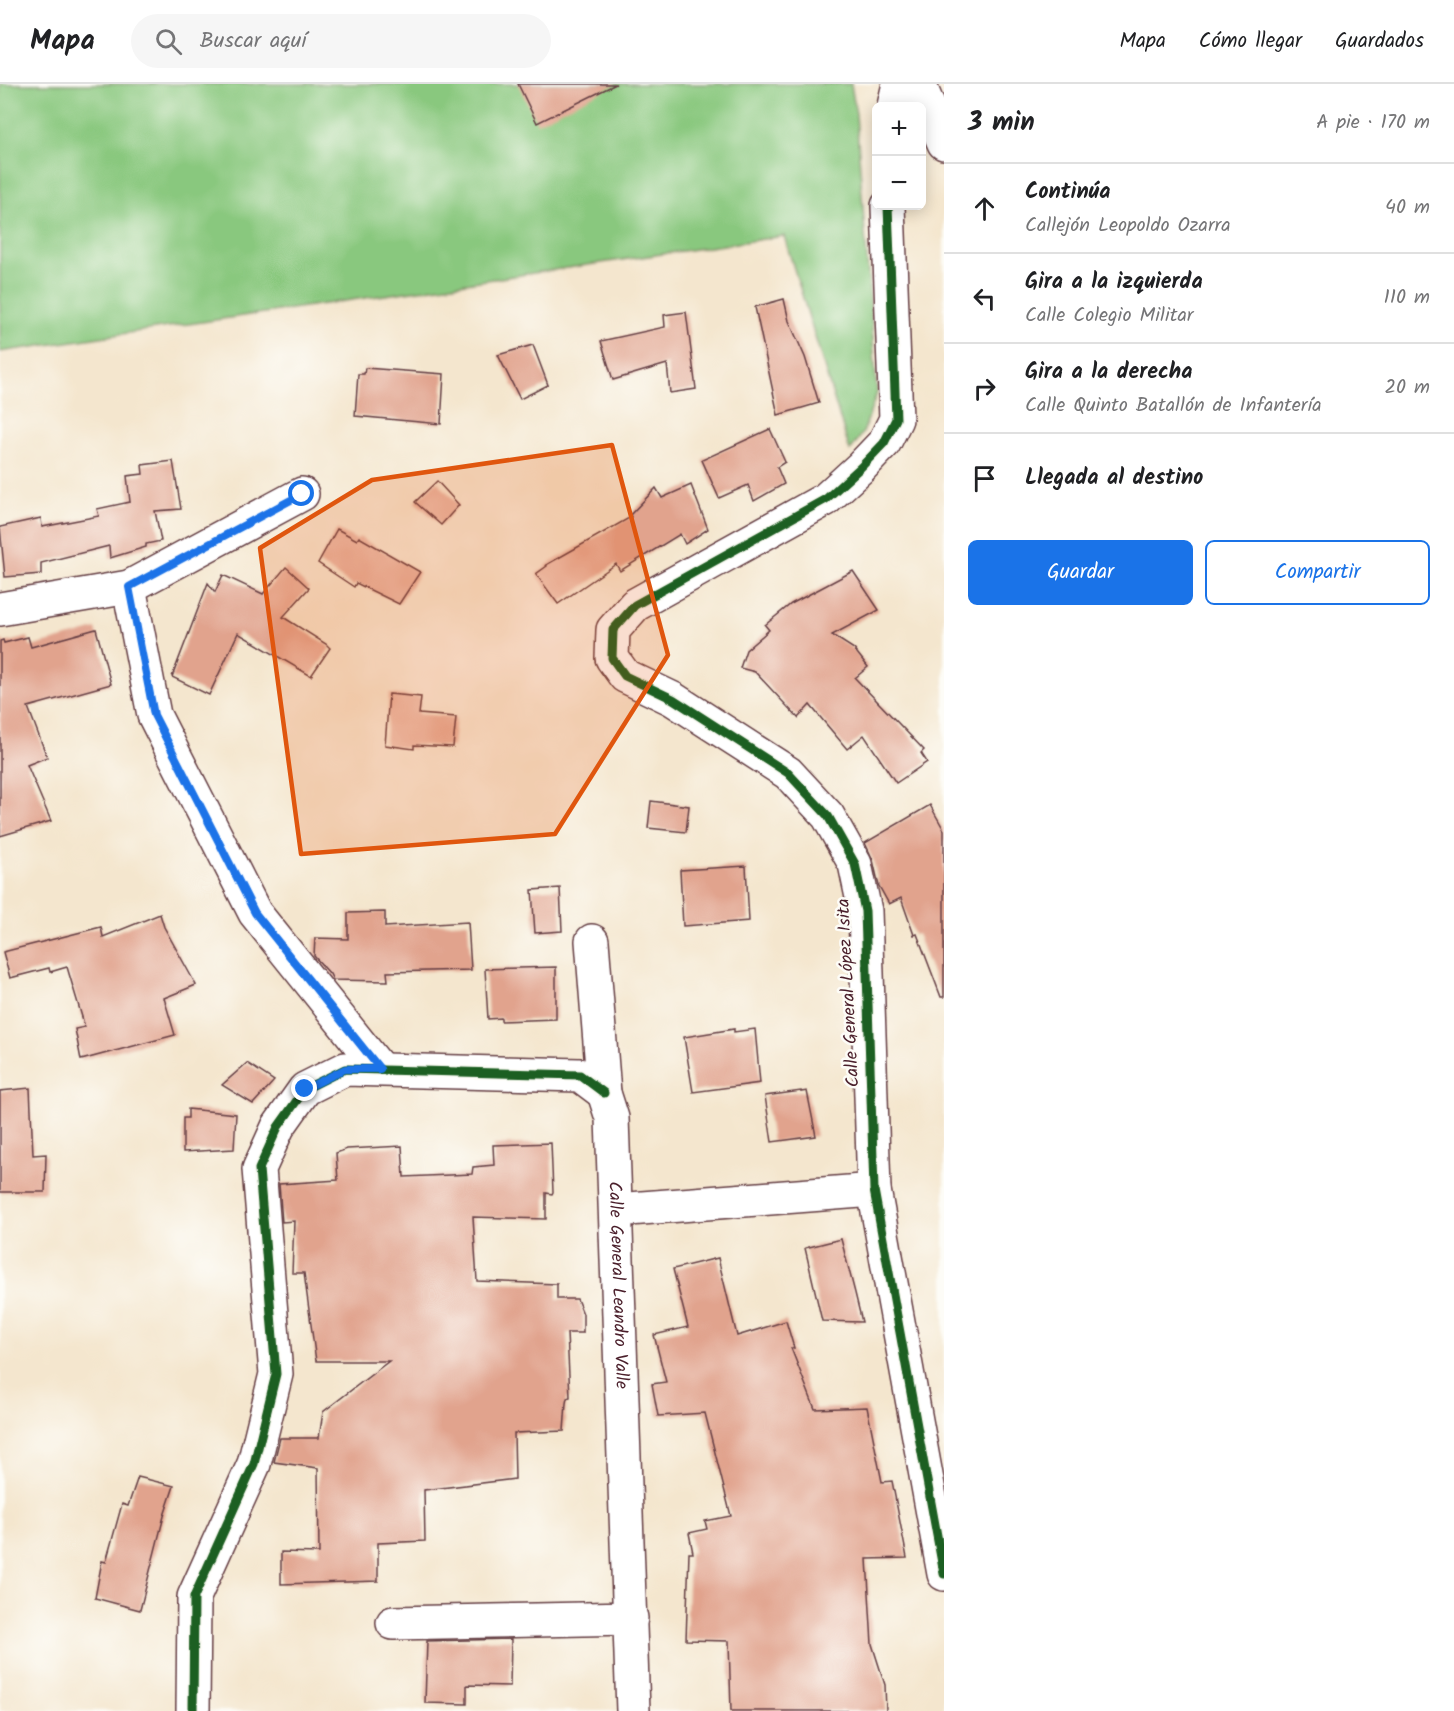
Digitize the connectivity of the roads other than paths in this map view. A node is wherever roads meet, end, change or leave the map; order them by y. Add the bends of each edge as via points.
1 (899, 84) edge
2 (919, 84) edge
3 (895, 102) edge
4 (944, 143) edge
5 (888, 210) edge
6 (302, 494) dead end
7 (129, 587) junction
8 (0, 609) edge
9 (592, 940) dead end
10 (380, 1069) junction
11 (604, 1093) junction
12 (874, 1190) junction
13 (616, 1210) junction
14 (944, 1574) edge
15 (631, 1618) junction
16 (393, 1623) dead end
17 (193, 1711) edge
18 (633, 1711) edge

1 - 3 street
2 - 4 street
5 - 12 street, Calle General López Isita via 896,419 884,442 826,499 635,605 613,630 612,658 624,676 673,699 789,772 828,816 855,864 865,911
6 - 7 street
7 - 8 street
7 - 10 street via 154,715 255,913
9 - 11 street, Calle General Leandro Valle
10 - 11 street via 580,1075
10 - 17 street via 345,1069 305,1089 278,1127 259,1169 276,1374 254,1464 194,1597
11 - 13 street, Calle General Leandro Valle via 612,1118
12 - 13 street
12 - 14 street, Calle General López Isita
13 - 15 street, Calle General Leandro Valle
15 - 16 street
15 - 18 street, Calle General Leandro Valle

